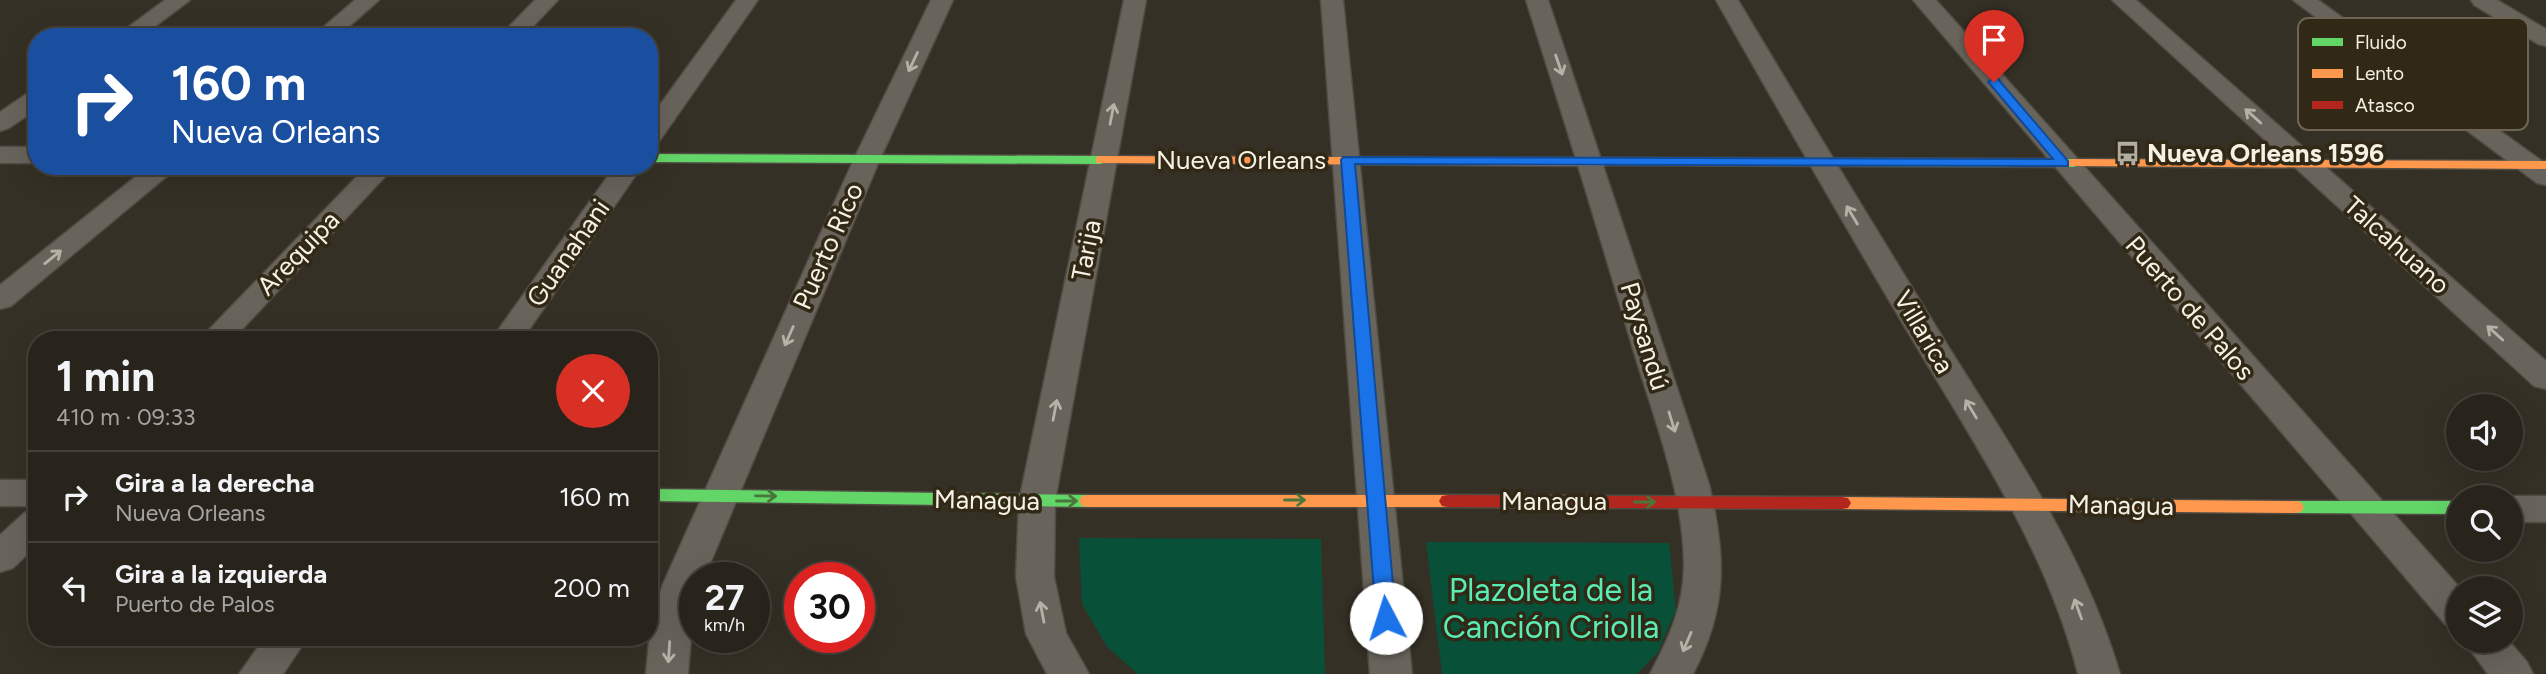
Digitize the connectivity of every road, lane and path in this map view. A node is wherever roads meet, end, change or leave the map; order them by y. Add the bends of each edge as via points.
1 (179, 0) edge
2 (368, 0) edge
3 (547, 0) edge
4 (747, 0) edge
5 (942, 0) edge
6 (1135, 0) edge
7 (1332, 0) edge
8 (1537, 0) edge
9 (1727, 0) edge
10 (1924, 0) edge
11 (2123, 0) edge
12 (2304, 0) edge
13 (2482, 0) edge
14 (2329, 18) edge
15 (2512, 18) edge
16 (139, 28) edge
17 (334, 28) edge
18 (519, 28) edge
19 (2528, 28) edge
20 (2546, 39) edge
21 (28, 104) edge
22 (0, 123) edge
23 (658, 125) edge
24 (2486, 130) edge
25 (0, 155) edge
26 (28, 155) edge
27 (658, 158) edge
28 (867, 159) junction
29 (1103, 160) junction
30 (1348, 160) junction
31 (1591, 160) junction
32 (1820, 161) junction
33 (2064, 163) junction
34 (2307, 164) junction
35 (2540, 169) edge
36 (155, 175) edge
37 (373, 175) edge
38 (623, 175) edge
39 (0, 300) edge
40 (223, 331) edge
41 (512, 331) edge
42 (2546, 379) edge
43 (0, 493) edge
44 (28, 493) edge
45 (658, 495) edge
46 (719, 495) junction
47 (1376, 500) junction
48 (1037, 501) junction
49 (1697, 502) junction
50 (2029, 504) junction
51 (2364, 508) junction
52 (2446, 508) edge
53 (2523, 509) edge
54 (2546, 509) edge
55 (28, 531) edge
56 (0, 558) edge
57 (2446, 601) edge
58 (281, 646) edge
59 (285, 646) edge
60 (2477, 653) edge
61 (2494, 653) edge
62 (260, 674) edge
63 (274, 674) edge
64 (667, 674) edge
65 (1068, 674) edge
66 (1391, 674) edge
67 (1671, 674) edge
68 (2099, 674) edge
69 (2489, 674) edge
70 (2512, 674) edge

1 - 16 street
2 - 17 street
3 - 18 street
4 - 23 street
5 -> 28 street, Puerto Rico
29 -> 6 street, Tarija
7 - 30 street
8 -> 31 street, Paysandú
9 - 32 street, Villarica
10 - 33 street, Puerto de Palos
34 -> 11 street, Talcahuano
12 - 14 street
13 - 15 street
19 - 20 street
21 - 22 street
24 - 35 street
25 - 26 street
27 - 28 street, Nueva Orleans
28 - 29 street, Nueva Orleans
28 -> 46 street, Puerto Rico
29 - 30 street, Nueva Orleans
48 -> 29 street, Tarija
30 - 31 street, Nueva Orleans
30 - 47 street
31 - 32 street, Nueva Orleans
31 -> 49 street, Paysandú
32 - 33 street, Nueva Orleans
50 -> 32 street, Villarica
33 - 34 street, Nueva Orleans
33 - 51 street, Puerto de Palos
34 - 35 street, Nueva Orleans
42 -> 34 street, Talcahuano
39 -> 36 street
37 - 40 street, Arequipa
38 - 41 street, Guanahani
43 - 44 street
45 - 46 street, Managua
46 -> 48 street, Managua
46 -> 64 street via 671,621
48 -> 47 street, Managua
47 -> 49 street, Managua
47 - 66 street
65 -> 48 street via 1046,634 1035,577
49 - 50 street, Managua
49 -> 67 street, Paysandú via 1703,564 1700,611
50 - 51 street, Managua
68 -> 50 street, Villarica via 2078,605
51 - 52 street, Managua
51 - 57 street, Puerto de Palos
53 - 54 street
55 - 56 street
58 - 62 street
59 - 63 street
60 - 69 street
61 - 70 street

